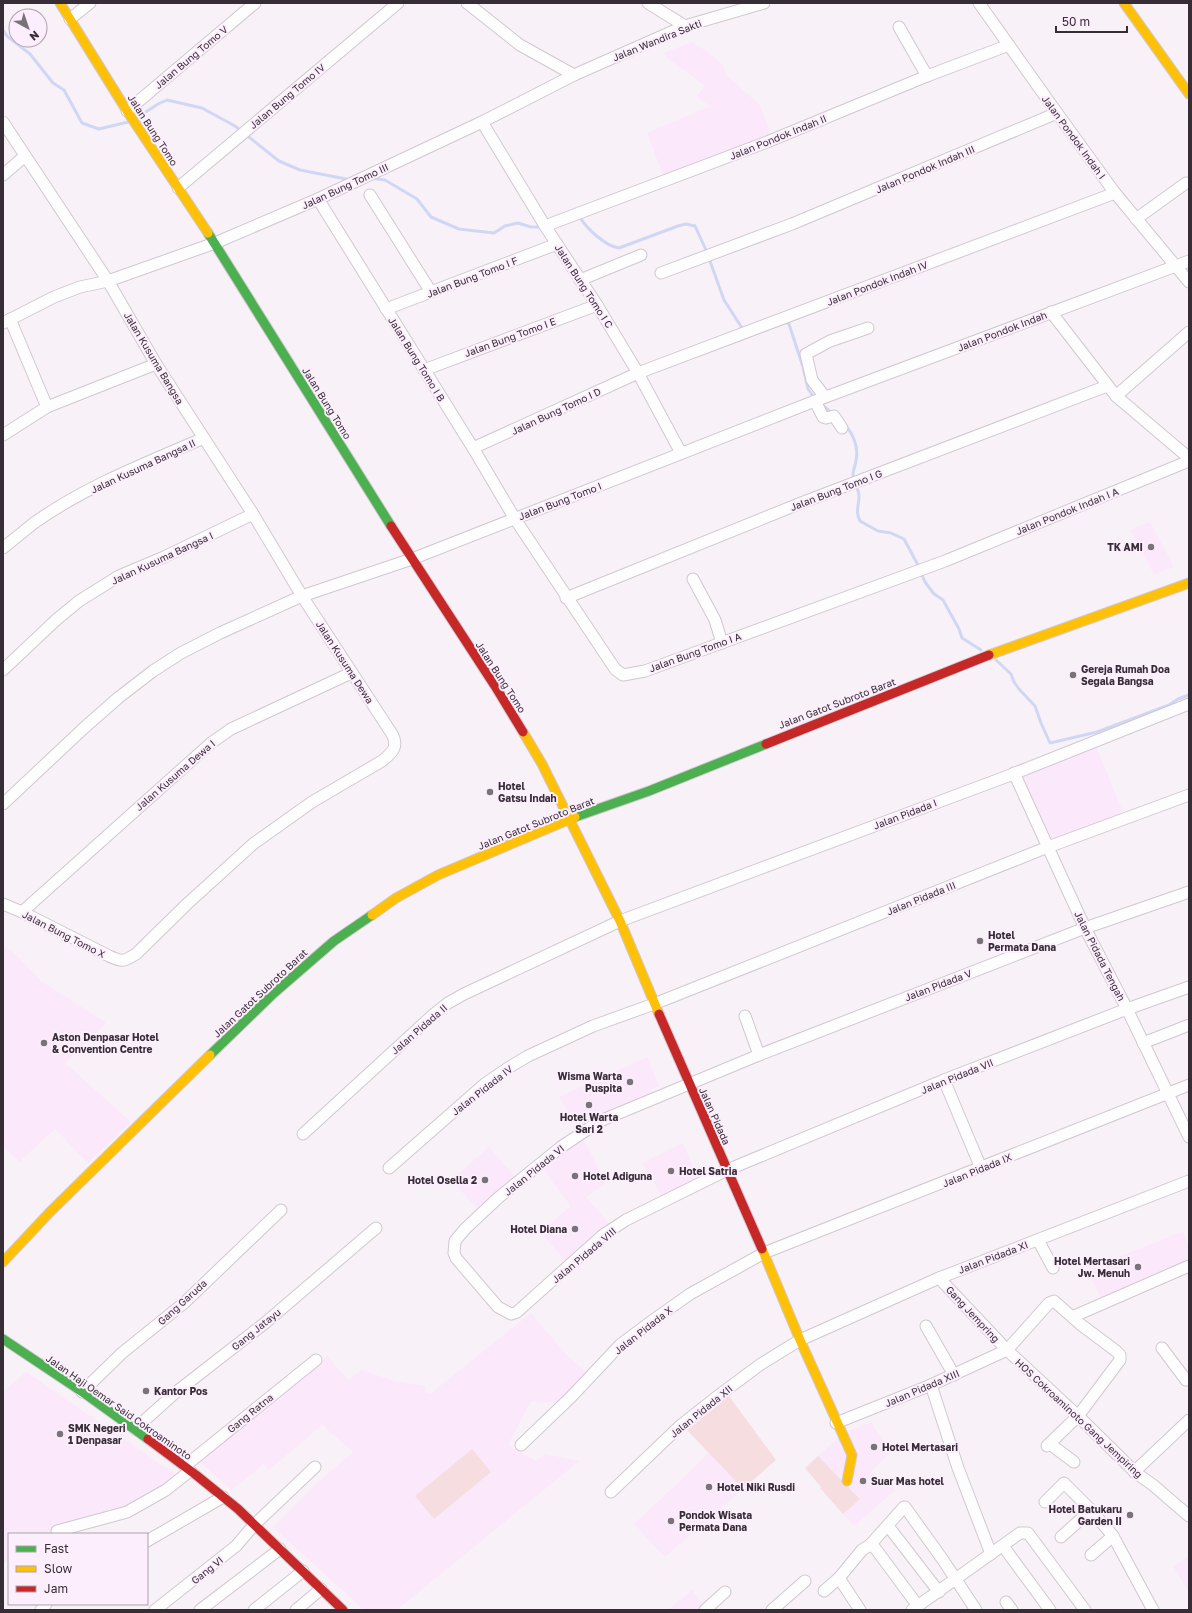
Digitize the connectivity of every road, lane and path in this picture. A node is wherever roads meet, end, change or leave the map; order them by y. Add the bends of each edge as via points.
1 (60, 3) edge
2 (90, 3) edge
3 (255, 3) edge
4 (398, 3) edge
5 (467, 3) edge
6 (648, 3) edge
7 (764, 3) edge
8 (980, 3) edge
9 (1124, 3) edge
10 (70, 19) junction
11 (685, 26) junction
12 (899, 27) dead end
13 (1009, 44) junction
14 (574, 75) junction
15 (927, 76) junction
16 (1189, 94) edge
17 (127, 111) junction
18 (1057, 113) junction
19 (3, 122) edge
20 (482, 122) junction
21 (25, 156) junction
22 (3, 175) edge
23 (1186, 183) dead end
24 (178, 188) junction
25 (1115, 193) junction
26 (370, 195) dead end
27 (318, 199) junction
28 (1136, 218) junction
29 (545, 226) junction
30 (215, 243) junction
31 (557, 244) junction
32 (641, 255) dead end
33 (1189, 261) edge
34 (1175, 266) junction
35 (661, 273) dead end
36 (580, 280) junction
37 (108, 281) junction
38 (1189, 282) edge
39 (431, 292) junction
40 (597, 305) junction
41 (386, 309) junction
42 (1051, 312) junction
43 (6, 321) edge
44 (868, 328) dead end
45 (1189, 332) edge
46 (156, 364) junction
47 (424, 370) junction
48 (638, 373) junction
49 (1107, 386) junction
50 (1116, 396) junction
51 (820, 399) junction
52 (47, 408) junction
53 (842, 428) dead end
54 (3, 435) edge
55 (204, 438) junction
56 (473, 448) junction
57 (681, 453) junction
58 (1189, 460) edge
59 (253, 514) junction
60 (515, 519) junction
61 (3, 548) edge
62 (412, 560) junction
63 (946, 561) joint
64 (693, 579) dead end
65 (1189, 583) edge
66 (302, 596) junction
67 (566, 598) junction
68 (722, 643) junction
69 (3, 670) edge
70 (351, 673) junction
71 (1189, 704) edge
72 (1014, 773) junction
73 (1189, 795) edge
74 (3, 804) edge
75 (570, 819) junction
76 (1048, 847) junction
77 (1189, 892) edge
78 (3, 904) edge
79 (22, 912) junction
80 (620, 922) junction
81 (1084, 928) junction
82 (126, 960) joint
83 (1189, 987) edge
84 (654, 1004) junction
85 (1127, 1009) junction
86 (745, 1016) dead end
87 (1189, 1025) edge
88 (1143, 1043) junction
89 (759, 1055) junction
90 (944, 1080) junction
91 (688, 1084) junction
92 (1189, 1085) edge
93 (1167, 1093) junction
94 (303, 1134) dead end
95 (1189, 1137) edge
96 (389, 1168) dead end
97 (981, 1168) junction
98 (727, 1170) junction
99 (1189, 1181) edge
100 (281, 1210) dead end
101 (376, 1228) dead end
102 (1038, 1240) junction
103 (764, 1253) junction
104 (3, 1262) edge
105 (1189, 1266) edge
106 (1052, 1268) dead end
107 (939, 1278) junction
108 (491, 1299) joint
109 (1072, 1317) junction
110 (926, 1326) dead end
111 (3, 1339) edge
112 (800, 1340) junction
113 (1162, 1348) dead end
114 (1006, 1350) junction
115 (316, 1360) dead end
116 (954, 1375) junction
117 (1189, 1378) edge
118 (931, 1385) junction
119 (82, 1392) junction
120 (1078, 1416) junction
121 (1189, 1420) edge
122 (836, 1423) junction
123 (135, 1429) junction
124 (521, 1445) dead end
125 (1074, 1462) dead end
126 (315, 1467) dead end
127 (188, 1468) junction
128 (1134, 1472) junction
129 (847, 1481) dead end
130 (611, 1492) dead end
131 (223, 1497) junction
132 (1045, 1502) dead end
133 (1091, 1510) junction
134 (1189, 1516) edge
135 (254, 1525) junction
136 (888, 1526) junction
137 (57, 1531) dead end
138 (1113, 1536) junction
139 (1060, 1537) dead end
140 (148, 1540) edge
141 (870, 1545) junction
142 (1003, 1546) junction
143 (280, 1549) junction
144 (991, 1554) junction
145 (1091, 1555) dead end
146 (303, 1571) junction
147 (839, 1578) junction
148 (956, 1579) junction
149 (805, 1581) dead end
150 (321, 1589) junction
151 (824, 1591) dead end
152 (725, 1592) dead end
153 (938, 1592) junction
154 (914, 1609) edge
155 (155, 1610) edge
156 (200, 1610) edge
157 (254, 1610) edge
158 (296, 1610) edge
159 (343, 1610) edge
160 (705, 1610) edge
161 (772, 1610) edge
162 (860, 1610) edge
163 (976, 1610) edge
164 (1050, 1610) edge
165 (1085, 1610) edge
166 (1153, 1610) edge

1 - 10 main road, Jalan Bung Tomo
2 - 10 street
3 - 17 street, Jalan Bung Tomo V
4 - 24 street, Jalan Bung Tomo IV
5 - 14 street via 520,45
6 - 11 street
7 - 11 street, Jalan Wandira Sakti
8 - 13 street, Jalan Pondok Indah I
9 - 16 main road
10 - 17 main road, Jalan Bung Tomo
11 - 14 street, Jalan Wandira Sakti
12 - 15 street
13 - 15 street, Jalan Pondok Indah II
13 - 18 street, Jalan Pondok Indah I
14 - 20 street, Jalan Bung Tomo III
15 - 29 street, Jalan Pondok Indah II via 767,142
17 - 24 main road, Jalan Bung Tomo
18 - 25 street, Jalan Pondok Indah I
18 - 35 street, Jalan Pondok Indah III via 792,224
19 - 21 street, Jalan Kusuma Bangsa
20 - 27 street, Jalan Bung Tomo III
20 - 29 street, Jalan Bung Tomo I C
21 - 22 street
21 - 37 street, Jalan Kusuma Bangsa
23 - 28 street
24 - 30 main road, Jalan Bung Tomo
25 - 28 street, Jalan Pondok Indah I
25 - 48 street, Jalan Pondok Indah IV
26 - 39 street
27 - 30 street, Jalan Bung Tomo III
27 - 41 street, Jalan Bung Tomo I B
28 - 34 street, Jalan Pondok Indah I
29 - 31 street, Jalan Bung Tomo I C
30 - 37 street, Jalan Bung Tomo III
30 - 62 main road, Jalan Bung Tomo
31 - 36 street, Jalan Bung Tomo I C
31 - 39 street, Jalan Bung Tomo I F
32 - 36 street
33 - 34 street, Jalan Pondok Indah
34 - 38 street
34 - 42 street, Jalan Pondok Indah
36 - 40 street, Jalan Bung Tomo I C
37 - 43 street, Jalan Bung Tomo III via 80,287
37 - 46 street, Jalan Kusuma Bangsa
39 - 41 street, Jalan Bung Tomo I F
40 - 47 street, Jalan Bung Tomo I E
40 - 48 street, Jalan Bung Tomo I C
41 - 47 street, Jalan Bung Tomo I B
42 - 49 street
42 - 51 street, Jalan Pondok Indah
43 - 52 street
44 - 51 street via 830,341 806,354
45 - 50 street
46 - 52 street
46 - 55 street, Jalan Kusuma Bangsa
47 - 56 street, Jalan Bung Tomo I B
48 - 56 street, Jalan Bung Tomo I D
48 - 57 street, Jalan Bung Tomo I C
49 - 50 street
49 - 67 street, Jalan Bung Tomo I G via 808,501
50 - 58 street
51 - 53 street via 823,417 834,416
51 - 57 street, Jalan Bung Tomo I
52 - 54 street
55 - 59 street, Jalan Kusuma Bangsa
55 - 61 street, Jalan Kusuma Bangsa II via 82,494 35,523
56 - 60 street, Jalan Bung Tomo I B
57 - 60 street, Jalan Bung Tomo I
58 - 63 street, Jalan Pondok Indah I A
59 - 66 street, Jalan Kusuma Bangsa
59 - 69 street, Jalan Kusuma Bangsa I via 120,576 86,597 56,620
60 - 62 street, Jalan Bung Tomo I
60 - 67 street, Jalan Bung Tomo I A
62 - 66 street, Jalan Bung Tomo I
62 - 75 main road, Jalan Bung Tomo via 510,711 542,764
63 - 68 street, Jalan Bung Tomo I A
64 - 68 street via 715,620
65 - 75 main road, Jalan Gatot Subroto Barat via 1010,647 649,791
66 - 70 street, Jalan Kusuma Dewa
66 - 74 street via 181,653 153,671 85,727
67 - 68 street, Jalan Bung Tomo I A via 615,669 623,675 645,671
70 - 79 street, Jalan Kusuma Dewa I via 231,729
70 - 82 street, Jalan Kusuma Dewa via 395,739 392,753 312,802 252,844 136,954
71 - 72 street, Jalan Pidada I
72 - 76 street, Jalan Pidada Tengah
72 - 80 street, Jalan Pidada I
73 - 76 street, Jalan Pidada III
75 - 80 main road, Jalan Pidada
75 - 104 main road, Jalan Gatot Subroto Barat via 438,875 396,898 334,941 222,1042
76 - 81 street, Jalan Pidada Tengah
76 - 84 street, Jalan Pidada III
77 - 81 street, Jalan Pidada V
78 - 79 street, Jalan Bung Tomo X
79 - 82 street, Jalan Bung Tomo X via 109,956 120,961
80 - 84 main road, Jalan Pidada
80 - 94 street, Jalan Pidada II via 448,1003
81 - 85 street, Jalan Pidada Tengah
81 - 89 street, Jalan Pidada V
83 - 85 street, Jalan Pidada VII
84 - 91 main road, Jalan Pidada
84 - 96 street, Jalan Pidada IV via 594,1026 528,1056 508,1068
85 - 88 street, Jalan Pidada Tengah
85 - 90 street, Jalan Pidada VII
86 - 89 street
87 - 88 street
88 - 93 street, Jalan Pidada Tengah
89 - 91 street, Jalan Pidada V
90 - 97 street
90 - 98 street, Jalan Pidada VII
91 - 98 main road, Jalan Pidada
91 - 108 street, Jalan Pidada VI via 600,1121 561,1147 498,1198 465,1229 455,1242 454,1253
92 - 93 street, Jalan Pidada IX
93 - 95 street, Jalan Pidada Tengah
93 - 97 street, Jalan Pidada IX
97 - 103 street, Jalan Pidada IX
98 - 103 main road, Jalan Pidada
98 - 108 street, Jalan Pidada VIII via 626,1220 603,1236 517,1312 505,1312
99 - 102 street, Jalan Pidada XI
100 - 119 street, Gang Garuda via 184,1303 122,1353
101 - 123 street, Gang Jatayu via 265,1323 175,1393
102 - 106 street
102 - 107 street, Jalan Pidada XI
103 - 112 main road, Jalan Pidada
103 - 124 street, Jalan Pidada X via 690,1294 620,1345
105 - 109 street
107 - 112 street, Jalan Pidada XI
107 - 114 street, Gang Jempring
109 - 114 street via 1052,1301
109 - 120 street via 1120,1355 1120,1360
110 - 116 street
111 - 119 main road, Jalan Haji Oemar Said Cokroaminoto
112 - 122 main road, Jalan Pidada
112 - 130 street, Jalan Pidada XII via 761,1364 703,1407
113 - 117 street via 1186,1380
114 - 116 street, Jalan Pidada XIII
114 - 120 street, HOS Cokroaminoto Gang Jempiring
115 - 127 street, Gang Ratna
116 - 118 street, Jalan Pidada XIII
118 - 122 street, Jalan Pidada XIII
118 - 144 street via 958,1468
119 - 123 main road, Jalan Haji Oemar Said Cokroaminoto
120 - 125 street via 1048,1445
120 - 128 street, HOS Cokroaminoto Gang Jempiring
121 - 128 street
122 - 129 main road, Jalan Pidada via 852,1455
123 - 127 main road, Jalan Haji Oemar Said Cokroaminoto
126 - 135 street, Gang VI
127 - 131 main road, Jalan Haji Oemar Said Cokroaminoto
127 - 137 street, Gang Ratna via 166,1490 127,1512
128 - 134 street, HOS Cokroaminoto Gang Jempiring
131 - 135 main road, Jalan Haji Oemar Said Cokroaminoto
131 - 140 street
132 - 133 street via 1064,1483
133 - 138 street
133 - 139 street
135 - 143 main road, Jalan Haji Oemar Said Cokroaminoto
135 - 155 street, Gang VI via 236,1546
136 - 141 street
136 - 148 street via 904,1507 906,1508
136 - 153 street
138 - 145 street
138 - 166 street
141 - 147 street via 862,1550
141 - 154 street via 875,1548
142 - 144 street
142 - 164 street
142 - 165 street via 1020,1533 1028,1533
143 - 146 main road, Jalan Haji Oemar Said Cokroaminoto
143 - 156 street
144 - 148 street
146 - 150 main road, Jalan Haji Oemar Said Cokroaminoto
146 - 157 street
147 - 151 street
147 - 162 street
148 - 153 street
148 - 163 street
149 - 161 street
150 - 158 street
150 - 159 main road, Jalan Haji Oemar Said Cokroaminoto
152 - 160 street
153 - 154 street

